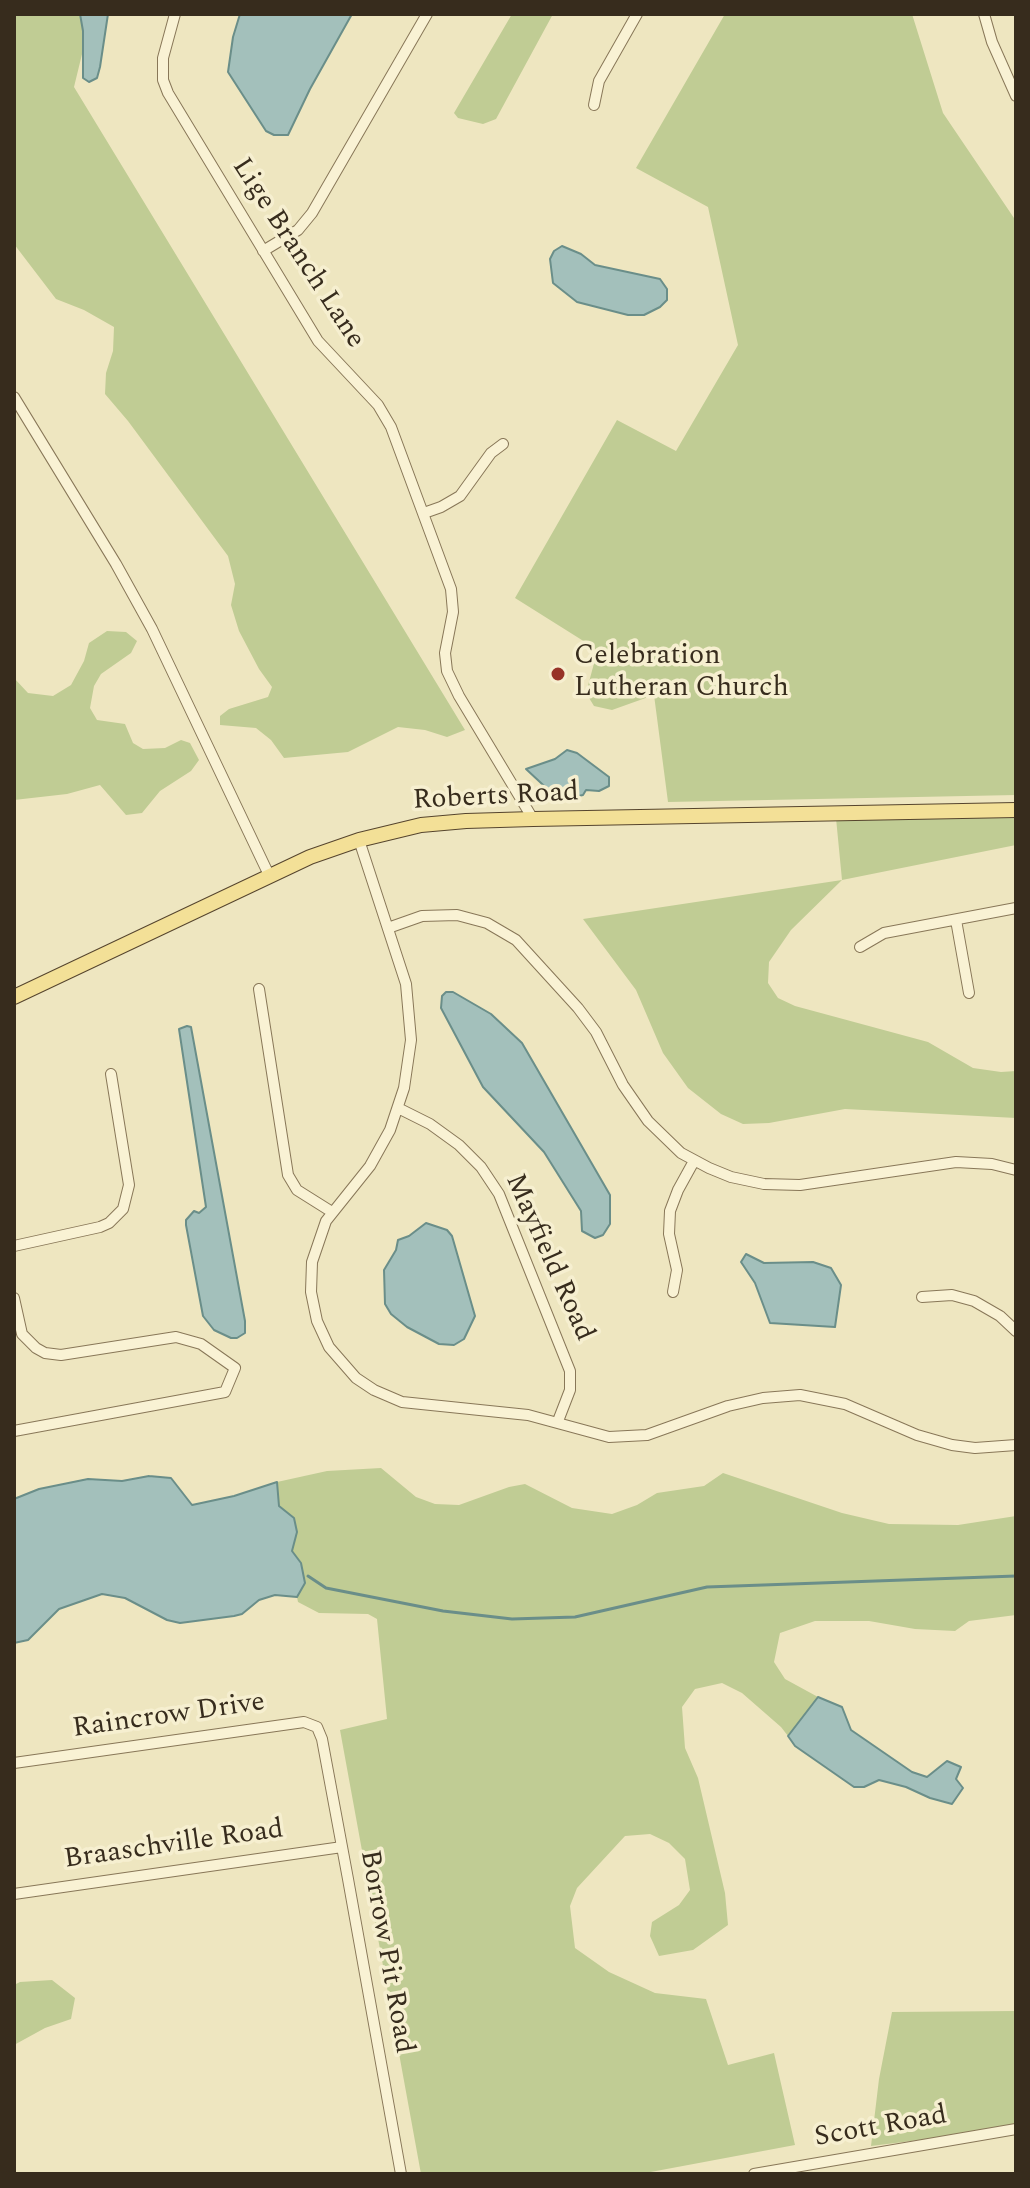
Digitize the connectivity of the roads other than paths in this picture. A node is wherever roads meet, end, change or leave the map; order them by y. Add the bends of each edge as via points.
1 (175, 14) edge
2 (427, 14) edge
3 (637, 14) edge
4 (984, 14) edge
5 (1016, 96) edge
6 (594, 105) dead end
7 (263, 251) junction
8 (14, 397) edge
9 (503, 444) dead end
10 (424, 513) junction
11 (1016, 810) edge
12 (533, 819) junction
13 (359, 840) junction
14 (269, 875) junction
15 (1016, 908) edge
16 (956, 920) junction
17 (388, 928) junction
18 (860, 947) dead end
19 (259, 989) dead end
20 (969, 993) dead end
21 (14, 997) edge
22 (111, 1074) dead end
23 (398, 1108) junction
24 (694, 1161) junction
25 (1016, 1170) edge
26 (332, 1212) junction
27 (14, 1246) edge
28 (673, 1292) dead end
29 (922, 1297) dead end
30 (14, 1298) edge
31 (1016, 1331) edge
32 (558, 1421) junction
33 (14, 1431) edge
34 (1016, 1445) edge
35 (322, 1739) joint
36 (14, 1763) edge
37 (342, 1847) junction
38 (14, 1894) edge
39 (1016, 2129) edge
40 (401, 2174) edge
41 (754, 2174) edge

1 - 7 street, Lige Branch Lane via 163,80
2 - 7 street via 312,213 298,230
3 - 6 street via 599,81
4 - 5 street
7 - 10 street, Lige Branch Lane via 318,341 382,412
8 - 14 street via 145,617
9 - 10 street via 460,496
10 - 12 street, Lige Branch Lane via 453,600 447,671
11 - 12 main road, Roberts Road
12 - 13 main road, Roberts Road via 432,824
13 - 14 main road, Roberts Road
13 - 17 street
14 - 21 main road, Roberts Road
15 - 16 street
16 - 18 street via 884,933
16 - 20 street
17 - 23 street via 406,984 411,1029
17 - 24 street via 422,916 457,915 487,923 516,940 596,1032 648,1121
19 - 26 street via 288,1175 297,1190
22 - 27 street via 129,1185 123,1209 100,1227
23 - 26 street via 370,1166
23 - 32 street, Mayfield Road via 459,1145 499,1194 570,1371 570,1390
24 - 25 street via 731,1177 783,1186 956,1162
24 - 28 street via 670,1211 677,1270
26 - 32 street via 315,1247 311,1292 329,1347 356,1378 402,1402
29 - 31 street via 952,1295 974,1301
30 - 33 street via 22,1334 45,1353 61,1355 164,1337 188,1339 235,1368 225,1392
32 - 34 street via 609,1437 632,1438 728,1406 800,1395 845,1404 943,1443 975,1448
35 - 36 street, Raincrow Drive via 317,1727 304,1722
35 - 37 street, Borrow Pit Road
37 - 38 street, Braaschville Road
37 - 40 street, Borrow Pit Road
39 - 41 street, Scott Road

